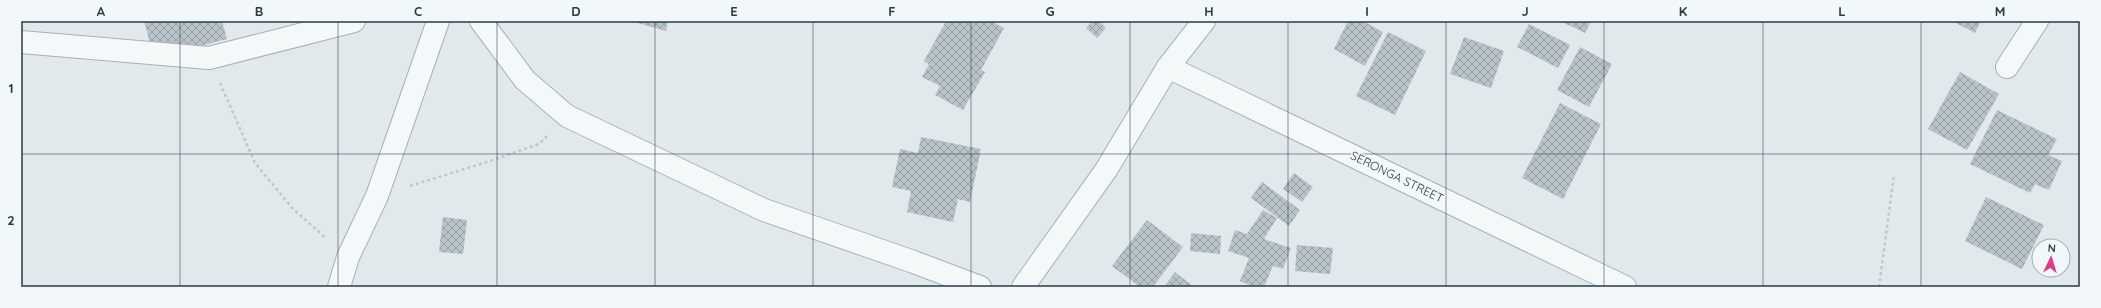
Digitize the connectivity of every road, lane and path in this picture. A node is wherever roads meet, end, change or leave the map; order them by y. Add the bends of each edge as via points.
1 (354, 21) edge
2 (438, 21) edge
3 (481, 21) edge
4 (1204, 21) edge
5 (2037, 21) edge
6 (21, 42) edge
7 (209, 58) junction
8 (1168, 67) junction
9 (2007, 67) dead end
10 (567, 116) junction
11 (1894, 175) dead end
12 (377, 196) junction
13 (348, 257) junction
14 (339, 287) edge
15 (980, 287) edge
16 (1023, 287) edge
17 (1625, 287) edge
18 (1879, 287) edge

1 - 7 street
2 - 12 street
3 - 10 street via 525,80
4 - 8 street
5 - 9 street
6 - 7 street
7 - 13 path via 255,162 293,209
8 - 16 street via 1106,170
8 - 17 street, SERONGA STREET
10 - 12 path via 539,144
10 - 15 street via 764,210
11 - 18 path
12 - 13 street
13 - 14 street

